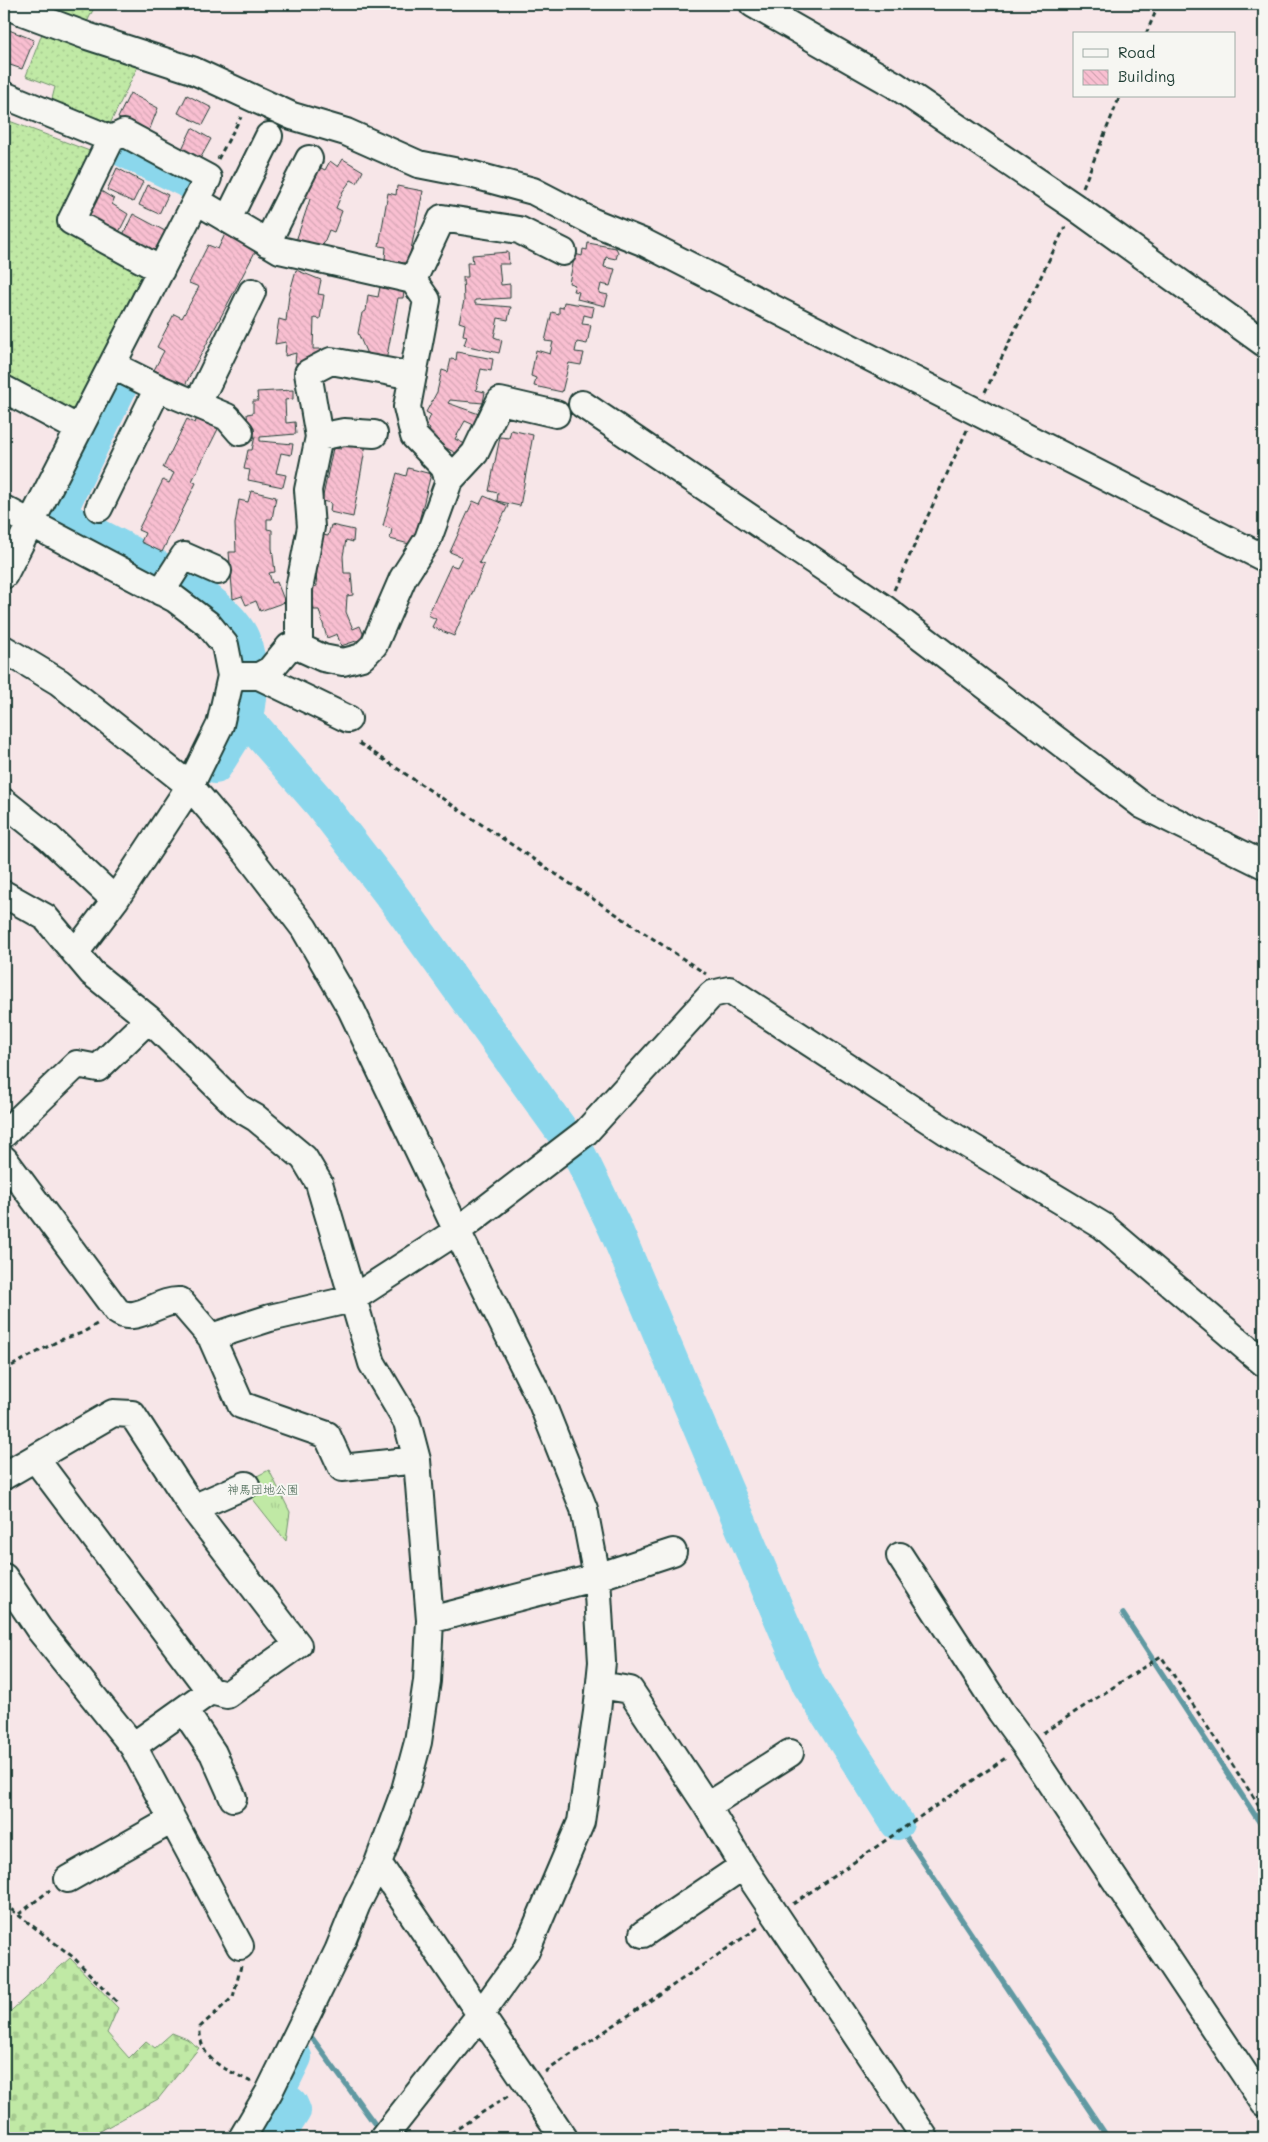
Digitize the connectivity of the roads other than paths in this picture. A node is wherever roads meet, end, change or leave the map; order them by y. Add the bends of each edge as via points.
1 (753, 4) edge
2 (4, 5) edge
3 (4, 95) edge
4 (269, 136) dead end
5 (111, 139) junction
6 (309, 159) dead end
7 (197, 201) junction
8 (228, 220) junction
9 (267, 242) junction
10 (563, 252) dead end
11 (161, 270) junction
12 (413, 280) junction
13 (252, 292) dead end
14 (1264, 343) edge
15 (112, 365) junction
16 (412, 376) junction
17 (158, 388) junction
18 (4, 389) edge
19 (198, 403) junction
20 (582, 404) dead end
21 (556, 414) dead end
22 (79, 429) junction
23 (240, 432) dead end
24 (374, 434) dead end
25 (319, 437) junction
26 (449, 481) junction
27 (98, 508) dead end
28 (4, 509) edge
29 (31, 523) junction
30 (1264, 558) edge
31 (218, 571) dead end
32 (4, 575) edge
33 (167, 582) junction
34 (299, 647) junction
35 (4, 649) edge
36 (245, 676) junction
37 (348, 719) dead end
38 (190, 786) junction
39 (4, 802) edge
40 (1264, 865) edge
41 (4, 894) edge
42 (115, 900) junction
43 (75, 953) junction
44 (150, 1019) junction
45 (4, 1134) edge
46 (4, 1159) edge
47 (457, 1231) junction
48 (352, 1299) junction
49 (211, 1337) junction
50 (1264, 1363) edge
51 (36, 1458) junction
52 (418, 1460) junction
53 (4, 1476) edge
54 (246, 1485) dead end
55 (193, 1508) junction
56 (673, 1552) dead end
57 (900, 1556) dead end
58 (4, 1577) edge
59 (597, 1577) junction
60 (430, 1620) junction
61 (600, 1685) junction
62 (210, 1691) junction
63 (184, 1710) junction
64 (133, 1746) junction
65 (790, 1753) dead end
66 (233, 1798) dead end
67 (707, 1806) junction
68 (172, 1820) junction
69 (378, 1863) junction
70 (743, 1866) junction
71 (68, 1879) road end
72 (643, 1934) dead end
73 (240, 1946) road end
74 (480, 2015) junction
75 (1264, 2103) edge
76 (242, 2138) edge
77 (383, 2138) edge
78 (564, 2138) edge
79 (925, 2138) edge

1 - 14 street via 896,85 1075,207
2 - 30 street via 192,70 292,116 346,132 418,164 533,191 593,222 645,243
3 - 5 street
4 - 8 street
5 - 7 street via 124,133 208,178
5 - 11 street via 71,221
6 - 9 street
7 - 8 street
7 - 11 street
8 - 9 street
9 - 12 street via 280,250
10 - 12 street via 519,230 442,218
11 - 15 street
12 - 16 street via 427,300
13 - 19 street
15 - 17 street
15 - 22 street
16 - 25 street via 331,361 308,373
16 - 26 street via 407,407 414,436 444,467
17 - 19 street
17 - 27 street
18 - 22 street
19 - 23 street via 227,417
20 - 40 street via 885,609 1142,805
21 - 26 street via 500,400 475,453
22 - 29 street
24 - 25 street via 344,432
25 - 34 street via 308,490 311,527 299,590
26 - 34 street via 428,539 403,578 374,645 362,658 343,662 323,658
28 - 29 street
29 - 32 street
29 - 33 street
31 - 33 street via 184,556
33 - 36 street via 174,599 208,624
34 - 36 street via 290,647 270,670
35 - 38 street via 59,682
36 - 37 street
36 - 38 street
38 - 42 street
38 - 47 street via 304,928 351,1009
39 - 42 street via 49,838
41 - 43 street via 45,917
42 - 43 street
43 - 44 street via 92,973
44 - 45 street via 98,1068 77,1064
44 - 48 street via 239,1108 304,1158 319,1184
46 - 49 street via 117,1311 131,1316 170,1300 180,1301
47 - 48 street
47 - 50 street via 586,1132 712,994 729,990 955,1137 1103,1226
47 - 59 street via 558,1440 584,1509
48 - 49 street via 270,1318
48 - 52 street via 372,1363 407,1422
49 - 52 street via 241,1405 327,1435 342,1468
51 - 53 street
51 - 55 street via 113,1412 132,1414
51 - 62 street
52 - 60 street
54 - 55 street
55 - 62 street via 298,1645 227,1695
56 - 59 street
57 - 75 street
58 - 64 street via 39,1629
59 - 60 street
59 - 61 street via 602,1662
60 - 69 street via 427,1681 418,1742 405,1790
61 - 67 street via 630,1690
61 - 74 street via 582,1822 526,1951
62 - 63 street
63 - 64 street
63 - 66 street via 213,1753
64 - 68 street
65 - 67 street
67 - 70 street
68 - 71 street
68 - 73 street
69 - 74 street
69 - 76 street via 269,2092
70 - 72 street
70 - 79 street
74 - 77 street
74 - 78 street

